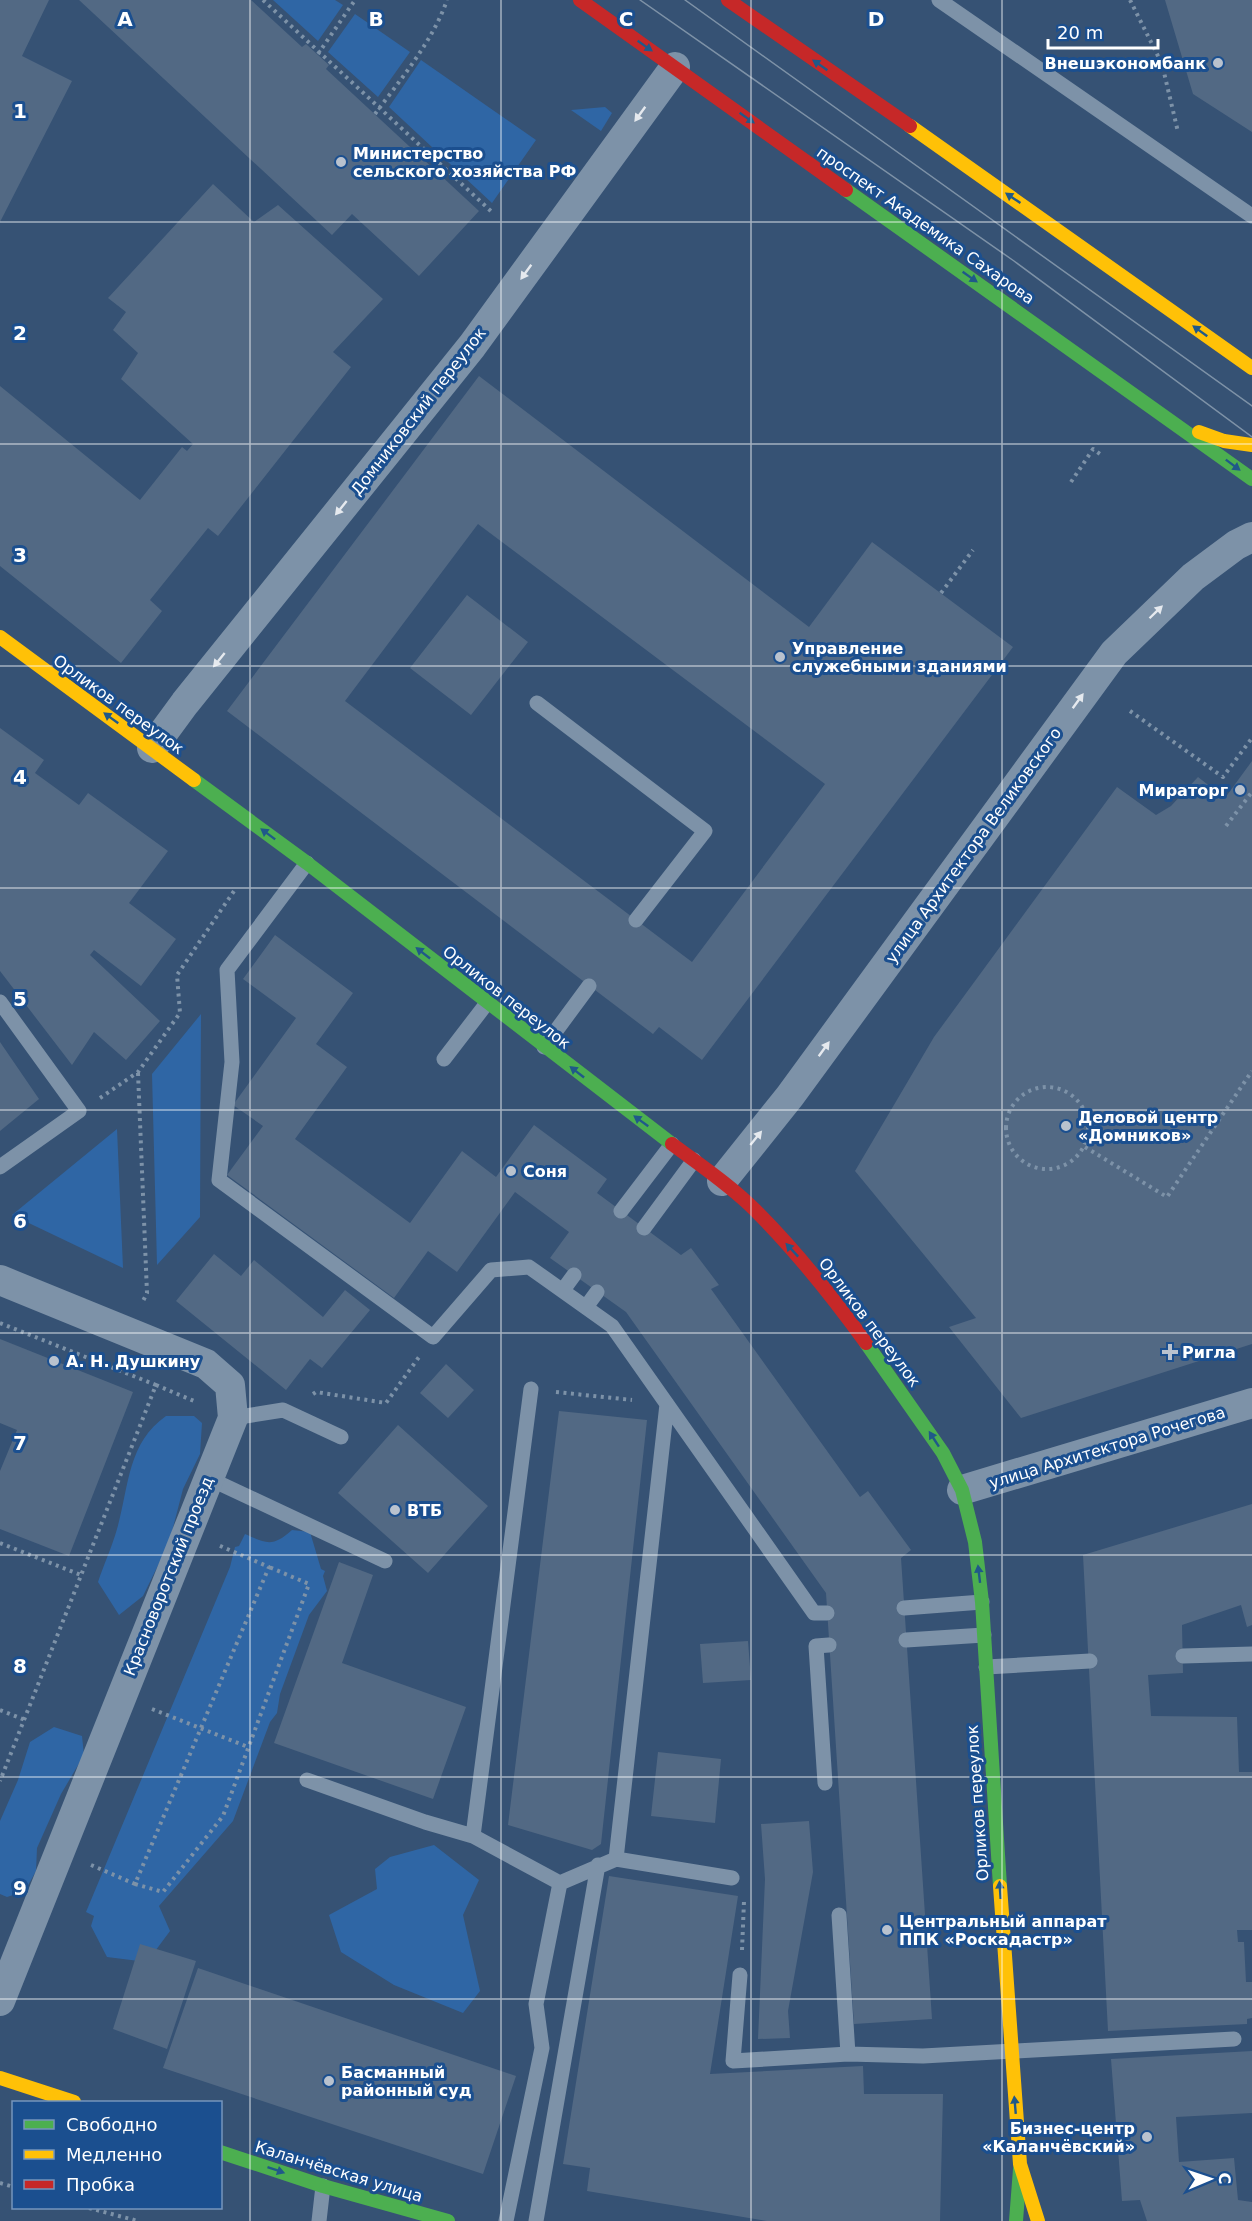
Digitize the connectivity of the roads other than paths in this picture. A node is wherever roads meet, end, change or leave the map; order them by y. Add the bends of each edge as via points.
1 (580, 0) edge
2 (728, 0) edge
3 (939, 0) edge
4 (675, 67) junction
5 (1252, 216) edge
6 (1252, 368) edge
7 (1180, 426) junction
8 (1252, 445) edge
9 (1252, 479) edge
10 (1252, 537) edge
11 (0, 637) edge
12 (537, 703) dead end
13 (152, 748) junction
14 (308, 863) junction
15 (636, 920) dead end
16 (589, 986) dead end
17 (0, 1002) edge
18 (488, 1003) junction
19 (544, 1047) junction
20 (444, 1059) dead end
21 (672, 1144) junction
22 (694, 1160) junction
23 (0, 1167) edge
24 (722, 1181) junction
25 (621, 1211) dead end
26 (644, 1228) dead end
27 (574, 1275) dead end
28 (0, 1280) edge
29 (563, 1290) junction
30 (597, 1292) dead end
31 (586, 1307) junction
32 (531, 1389) road end
33 (1252, 1403) edge
34 (667, 1404) junction
35 (232, 1418) junction
36 (342, 1437) dead end
37 (208, 1478) junction
38 (962, 1490) junction
39 (385, 1561) dead end
40 (982, 1602) junction
41 (904, 1608) dead end
42 (827, 1613) dead end
43 (984, 1635) junction
44 (906, 1640) dead end
45 (829, 1645) dead end
46 (1252, 1654) edge
47 (1183, 1656) dead end
48 (1090, 1661) dead end
49 (986, 1668) junction
50 (307, 1780) dead end
51 (825, 1784) dead end
52 (473, 1836) junction
53 (616, 1859) junction
54 (598, 1865) junction
55 (732, 1878) road end
56 (560, 1883) junction
57 (839, 1915) dead end
58 (740, 1975) road end
59 (0, 2001) edge
60 (1234, 2039) dead end
61 (1010, 2050) junction
62 (848, 2055) junction
63 (0, 2078) edge
64 (68, 2101) edge
65 (222, 2152) edge
66 (1020, 2164) junction
67 (323, 2186) junction
68 (319, 2221) edge
69 (448, 2221) edge
70 (506, 2221) edge
71 (536, 2221) edge
72 (1017, 2221) edge
73 (1038, 2221) edge

1 -> 4 main road, проспект Академика Сахарова
6 -> 2 main road
3 - 5 lane
4 -> 7 main road, проспект Академика Сахарова
4 -> 13 street, Домниковский переулок via 472,346
7 - 8 main road via 1224,441
7 -> 9 main road, проспект Академика Сахарова
24 -> 10 street, улица Архитектора Великовского via 790,1096 1114,652 1192,577
13 -> 11 main road, Орликов переулок
12 - 15 lane via 705,831
14 -> 13 main road, Орликов переулок
18 -> 14 main road, Орликов переулок
14 - 29 lane via 227,970 232,1062 219,1180 433,1337 491,1270 529,1267
16 - 19 lane
17 - 23 lane via 79,1111
18 - 19 main road, Орликов переулок
18 - 20 lane
21 -> 19 main road, Орликов переулок
21 - 22 main road, Орликов переулок
21 - 25 lane
22 - 24 main road, Орликов переулок
22 - 26 lane
38 -> 24 main road, Орликов переулок via 912,1406 820,1280 754,1209
27 - 29 lane
28 - 35 street, Красноворотский проезд via 206,1364 230,1385
29 - 31 lane
30 - 31 lane
31 - 34 lane via 612,1326
32 - 52 lane
33 - 38 street, улица Архитектора Рочегова
34 - 42 lane via 814,1614
34 - 53 lane
35 - 36 lane via 283,1410
35 - 37 street, Красноворотский проезд
37 - 39 lane
37 - 59 street, Красноворотский проезд
40 -> 38 main road, Орликов переулок via 975,1542
40 - 41 lane
40 - 43 main road, Орликов переулок
43 - 44 lane
43 - 49 main road, Орликов переулок
45 - 51 lane via 816,1646
46 - 47 lane
48 - 49 lane
61 -> 49 main road, Орликов переулок
50 - 52 lane
52 - 56 lane
53 - 54 lane
53 - 55 lane
54 - 56 lane
54 - 71 lane
56 - 70 lane via 536,2004 542,2048
57 - 62 lane
58 - 62 lane via 733,2061
60 - 61 lane
61 - 62 lane via 923,2056
66 -> 61 main road, Орликов переулок
63 - 64 main road
65 -> 67 main road, Каланчёвская улица
66 - 72 main road
66 - 73 main road, Орликов переулок
67 - 68 lane
67 - 69 main road, Каланчёвская улица

